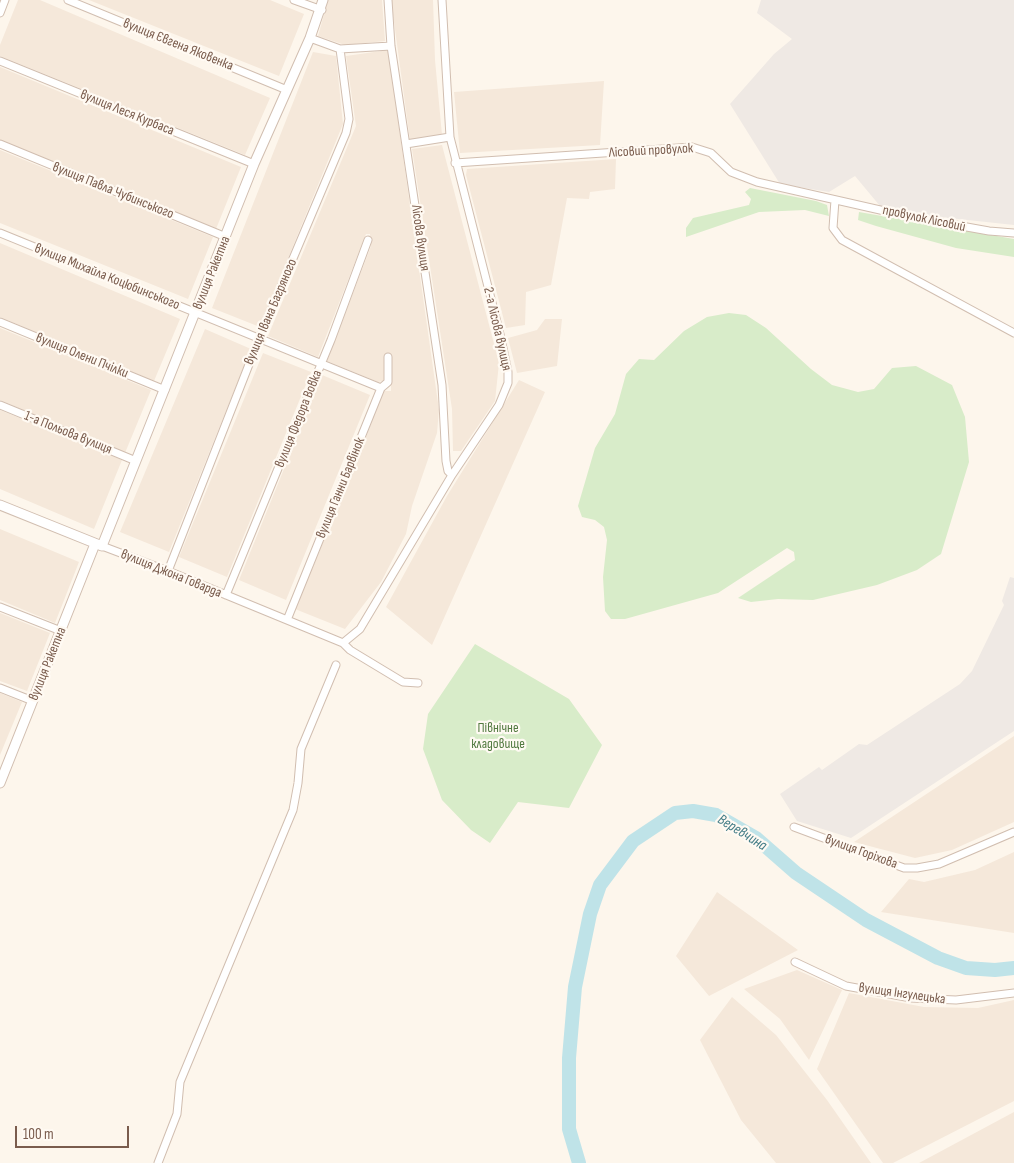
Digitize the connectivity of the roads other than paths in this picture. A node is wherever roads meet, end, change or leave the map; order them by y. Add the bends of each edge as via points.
1 (5, 0) edge
2 (68, 0) edge
3 (294, 0) edge
4 (324, 0) edge
5 (388, 0) edge
6 (442, 0) edge
7 (322, 10) junction
8 (0, 13) edge
9 (310, 38) junction
10 (391, 46) junction
11 (340, 50) junction
12 (0, 62) edge
13 (287, 90) junction
14 (450, 137) junction
15 (0, 144) edge
16 (406, 144) junction
17 (455, 163) junction
18 (254, 164) junction
19 (835, 200) junction
20 (0, 233) edge
21 (1014, 233) edge
22 (226, 237) junction
23 (368, 240) dead end
24 (196, 313) junction
25 (0, 322) edge
26 (1014, 333) edge
27 (259, 339) junction
28 (388, 357) dead end
29 (321, 364) junction
30 (381, 388) junction
31 (165, 390) junction
32 (0, 405) edge
33 (136, 461) junction
34 (452, 474) junction
35 (0, 505) edge
36 (99, 545) junction
37 (168, 570) junction
38 (226, 596) junction
39 (0, 607) edge
40 (287, 620) junction
41 (61, 631) junction
42 (343, 643) junction
43 (336, 665) dead end
44 (418, 683) dead end
45 (0, 688) edge
46 (33, 701) junction
47 (1, 780) edge
48 (794, 827) dead end
49 (1014, 832) edge
50 (796, 962) dead end
51 (1014, 993) edge
52 (158, 1163) edge

1 - 8 street
2 - 13 street, вулиця Євгена Яковенка
3 - 7 street
4 - 7 street, вулиця Ракетна
5 - 10 street, Лісова вулиця
6 - 14 street, 2-а Лісова вулиця
7 - 9 street, вулиця Ракетна
9 - 11 street
9 - 13 street, вулиця Ракетна
10 - 11 street
10 - 16 street, Лісова вулиця
11 - 27 street, вулиця Івана Багряного via 348,125
12 - 18 street, вулиця Леся Курбаса
13 - 18 street, вулиця Ракетна
14 - 16 street
14 - 17 street, 2-а Лісова вулиця
15 - 22 street, вулиця Павла Чубинського
16 - 34 street, Лісова вулиця via 442,384 446,461
17 - 19 street, Лісовий провулок via 692,147 711,153 724,167 745,179
17 - 34 street, 2-а Лісова вулиця via 500,334 508,378 499,405
18 - 22 street, вулиця Ракетна
19 - 21 street, провулок Лісовий via 989,232
19 - 26 street via 834,228 842,240
20 - 24 street, вулиця Михайла Коцюбинського
22 - 24 street, вулиця Ракетна
23 - 29 street, вулиця Федора Вовка
24 - 27 street, вулиця Михайла Коцюбинського
24 - 31 street, вулиця Ракетна
25 - 31 street, вулиця Олени Пчілки
27 - 29 street, вулиця Михайла Коцюбинського
27 - 37 street, вулиця Івана Багряного
28 - 30 street, вулиця Ганни Барвінок via 389,379
29 - 30 street, вулиця Михайла Коцюбинського
29 - 38 street, вулиця Федора Вовка
30 - 40 street, вулиця Ганни Барвінок
31 - 33 street, вулиця Ракетна
32 - 33 street, 1-а Польова вулиця
33 - 36 street, вулиця Ракетна
34 - 42 street, 2-а Лісова вулиця via 360,629
35 - 36 street, вулиця Джона Говарда
36 - 37 street, вулиця Джона Говарда
36 - 41 street, вулиця Ракетна
37 - 38 street, вулиця Джона Говарда
38 - 40 street, вулиця Джона Говарда
39 - 41 street
40 - 42 street, вулиця Джона Говарда
41 - 46 street, вулиця Ракетна
42 - 44 street, вулиця Джона Говарда via 403,682
43 - 52 street via 301,749 293,810 180,1082 177,1114
45 - 46 street
46 - 47 street, вулиця Ракетна
48 - 49 street, вулиця Горіхова via 904,868 938,864
50 - 51 street, вулиця Інгулецька via 846,986 911,998 956,1000

